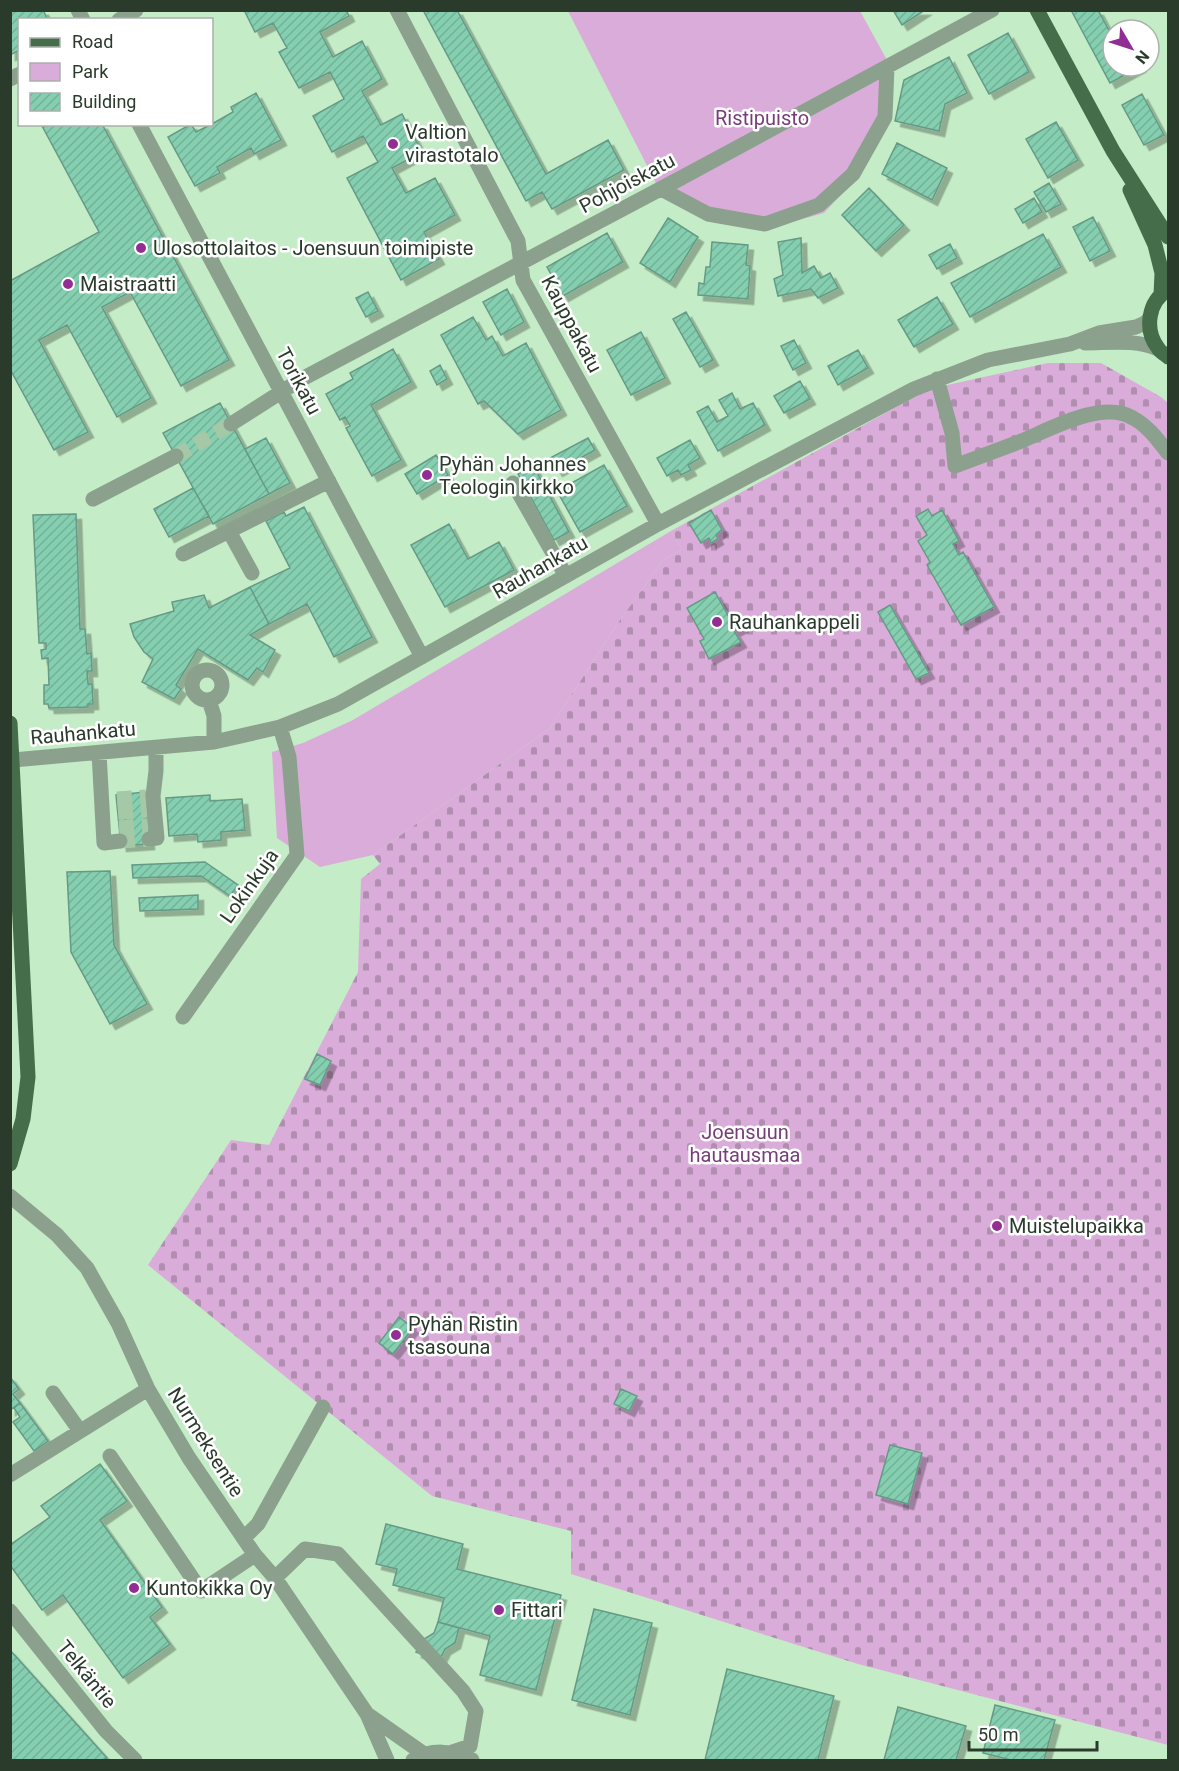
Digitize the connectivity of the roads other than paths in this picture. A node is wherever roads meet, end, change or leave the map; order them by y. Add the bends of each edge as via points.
1 (136, 10) edge
2 (397, 10) edge
3 (992, 10) edge
4 (1037, 10) edge
5 (122, 18) edge
6 (886, 66) junction
7 (140, 126) edge
8 (1113, 151) junction
9 (661, 189) junction
10 (1168, 237) edge
11 (522, 262) junction
12 (1165, 293) edge
13 (1149, 319) junction
14 (1070, 344) junction
15 (1163, 353) edge
16 (937, 379) junction
17 (282, 392) junction
18 (231, 424) tunnel mouth
19 (1168, 453) edge
20 (176, 456) tunnel mouth
21 (329, 481) junction
22 (513, 483) dead end
23 (93, 499) dead end
24 (658, 524) junction
25 (229, 531) junction
26 (183, 555) dead end
27 (252, 573) dead end
28 (566, 576) junction
29 (422, 657) junction
30 (209, 700) dead end
31 (10, 723) edge
32 (280, 727) junction
33 (214, 742) junction
34 (156, 748) junction
35 (99, 753) junction
36 (13, 760) junction
37 (117, 806) tunnel mouth
38 (101, 807) junction
39 (120, 835) dead end
40 (153, 836) dead end
41 (183, 1017) dead end
42 (10, 1164) edge
43 (10, 1196) edge
44 (148, 1389) junction
45 (53, 1393) dead end
46 (323, 1407) dead end
47 (80, 1431) junction
48 (110, 1456) dead end
49 (10, 1475) edge
50 (244, 1538) junction
51 (255, 1555) junction
52 (275, 1578) junction
53 (10, 1611) edge
54 (367, 1714) junction
55 (452, 1752) junction
56 (419, 1757) edge
57 (472, 1760) edge
58 (135, 1761) edge
59 (387, 1761) edge

1 - 5 street
2 - 11 street, Kauppakatu via 518,241
3 - 6 street, Pohjoiskatu
4 - 8 main road
6 - 9 street, Pohjoiskatu
6 - 9 street via 885,117 853,174 819,205 765,224 708,214
7 - 17 street, Torikatu
8 - 10 main road
8 - 12 main road via 1155,245
9 - 11 street, Pohjoiskatu
11 - 17 street, Pohjoiskatu
11 - 24 street, Kauppakatu via 523,280
12 - 13 main road via 1155,303
13 - 14 street, Rauhankatu via 1136,327 1099,333
13 - 15 main road via 1151,335
14 - 15 street, Rauhankatu via 1135,343
14 - 16 street, Rauhankatu via 988,360
16 - 19 street via 952,433 954,466 1057,425 1116,412 1132,417
16 - 24 street, Rauhankatu
17 - 18 street, Pohjoiskatu
17 - 21 street, Torikatu
20 - 23 street
21 - 25 street
21 - 29 street, Torikatu
22 - 28 street
24 - 28 street, Rauhankatu
25 - 26 street
25 - 27 street
28 - 29 street, Rauhankatu
29 - 32 street, Rauhankatu via 338,704
30 - 33 street via 214,716
31 - 36 main road
32 - 33 street, Rauhankatu
32 - 41 street, Lokinkuja via 289,757 297,855
33 - 34 street, Rauhankatu
34 - 35 street, Rauhankatu
34 - 40 street via 150,803
35 - 36 street, Rauhankatu
35 - 38 street
36 - 42 main road via 28,1077 23,1119
37 - 38 street
38 - 39 street via 103,830
43 - 44 street, Nurmeksentie via 57,1235 87,1268
44 - 47 street
44 - 50 street, Nurmeksentie
45 - 47 street
46 - 50 street via 258,1524
47 - 49 street
48 - 51 street via 201,1591
50 - 51 street, Nurmeksentie
51 - 52 street, Nurmeksentie
52 - 54 street, Nurmeksentie
52 - 55 street via 305,1549 338,1554 463,1691 476,1712 470,1746
53 - 58 street, Telkäntie via 106,1731
54 - 56 street, Nurmeksentie
54 - 59 street, Nurmeksentie
55 - 56 street
55 - 57 street

